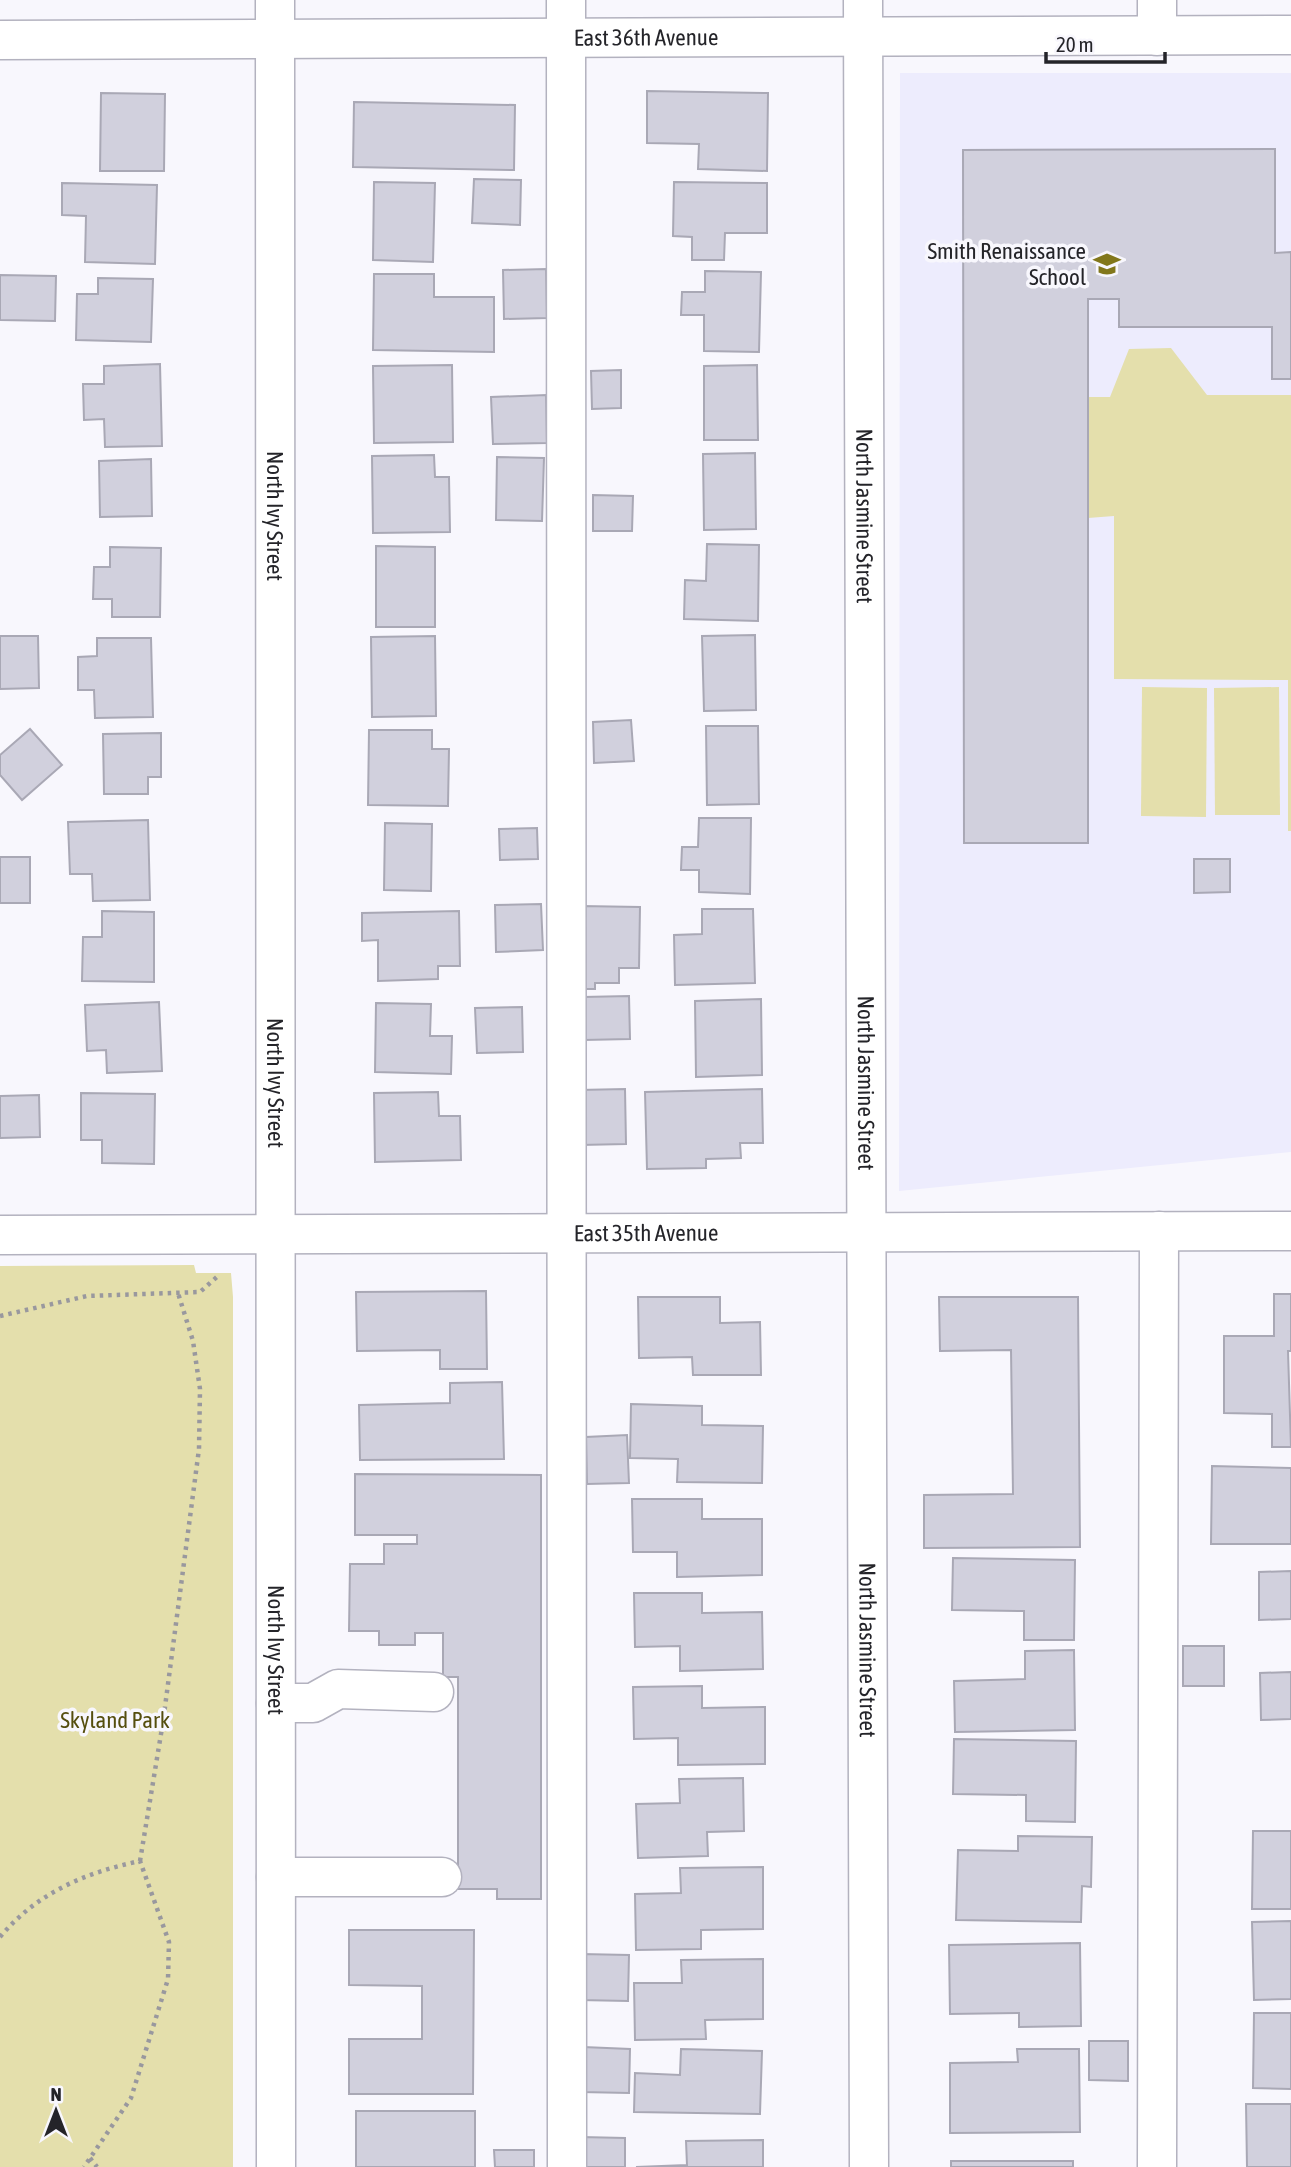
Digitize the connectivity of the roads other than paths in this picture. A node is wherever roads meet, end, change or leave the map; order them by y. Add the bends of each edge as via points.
1 (275, 0) edge
2 (863, 18) edge
3 (1157, 18) edge
4 (566, 19) edge
5 (1291, 35) edge
6 (275, 38) junction
7 (0, 40) edge
8 (1159, 1231) junction
9 (1291, 1231) edge
10 (566, 1233) junction
11 (866, 1233) junction
12 (275, 1234) junction
13 (0, 1235) edge
14 (434, 1692) dead end
15 (276, 1703) junction
16 (275, 1877) junction
17 (442, 1877) dead end
18 (275, 2167) edge
19 (567, 2167) edge
20 (869, 2167) edge
21 (1157, 2167) edge

1 - 6 street, North Ivy Street
2 - 3 street, East 36th Avenue
2 - 4 street, East 36th Avenue
2 - 11 street, North Jasmine Street
3 - 5 street, East 36th Avenue
4 - 6 street, East 36th Avenue
4 - 10 street
6 - 7 street, East 36th Avenue
6 - 12 street, North Ivy Street
8 - 9 street, East 35th Avenue
8 - 11 street, East 35th Avenue
8 - 21 street
10 - 11 street, East 35th Avenue
10 - 12 street, East 35th Avenue
10 - 19 street
11 - 20 street, North Jasmine Street
12 - 13 street, East 35th Avenue
12 - 15 street, North Ivy Street
14 - 15 street via 338,1689 313,1703
15 - 16 street, North Ivy Street
16 - 17 street
16 - 18 street, North Ivy Street

